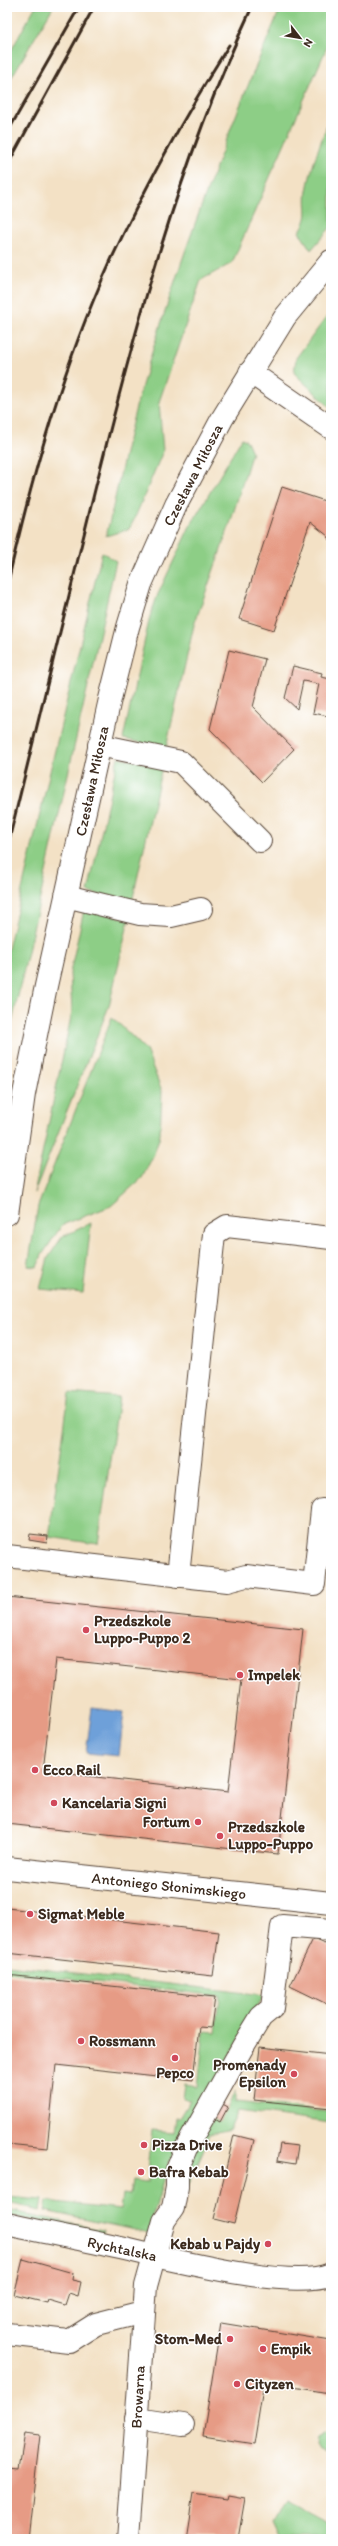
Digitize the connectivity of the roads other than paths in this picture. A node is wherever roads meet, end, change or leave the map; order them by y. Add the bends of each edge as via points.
1 (331, 261) edge
2 (250, 372) junction
3 (331, 428) edge
4 (99, 745) junction
5 (260, 841) dead end
6 (66, 896) junction
7 (201, 909) dead end
8 (7, 1214) edge
9 (331, 1238) edge
10 (322, 1510) dead end
11 (7, 1556) edge
12 (178, 1576) junction
13 (7, 1868) edge
14 (285, 1897) junction
15 (331, 1903) edge
16 (282, 1926) junction
17 (331, 1930) edge
18 (7, 2224) edge
19 (154, 2256) junction
20 (331, 2274) edge
21 (143, 2312) junction
22 (7, 2334) edge
23 (136, 2418) junction
24 (183, 2425) dead end
25 (128, 2539) edge

1 - 2 street, Czesława Miłosza via 285,317
2 - 3 street
2 - 4 street, Czesława Miłosza via 196,464 146,573 128,627
4 - 5 street via 181,762
4 - 6 street, Czesława Miłosza
6 - 7 street via 140,914 171,916
6 - 8 street, Czesława Miłosza via 24,1094
9 - 12 street via 227,1226 214,1234
10 - 12 street via 314,1584 246,1576 227,1581
11 - 12 street
13 - 14 street, Antoniego Słonimskiego
14 - 15 street, Antoniego Słonimskiego
14 - 16 street
16 - 17 street
16 - 19 street, Browarna via 272,2008 261,2017 186,2148 176,2170 177,2187 173,2208 164,2221
18 - 19 street, Rychtalska
19 - 20 street, Rychtalska via 288,2280 313,2279
19 - 21 street, Browarna via 146,2286
21 - 22 street via 96,2324 69,2341
21 - 23 street, Browarna
23 - 24 street
23 - 25 street, Browarna

